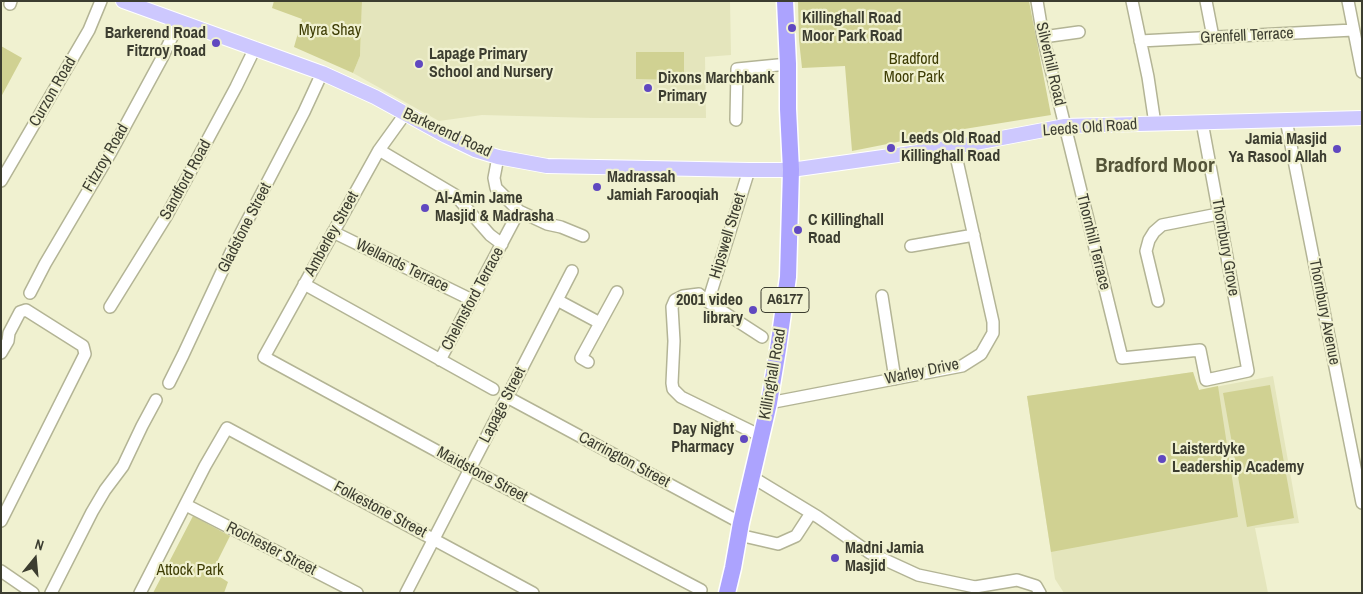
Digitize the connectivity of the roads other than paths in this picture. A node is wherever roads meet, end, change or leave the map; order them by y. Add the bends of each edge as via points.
1 (101, 1) edge
2 (123, 1) edge
3 (785, 1) edge
4 (1037, 1) edge
5 (1132, 1) edge
6 (1206, 1) edge
7 (1348, 1) edge
8 (179, 22) junction
9 (1353, 30) junction
10 (1078, 32) dead end
11 (1044, 37) junction
12 (1212, 37) junction
13 (1140, 40) junction
14 (255, 48) junction
15 (788, 64) junction
16 (1362, 72) edge
17 (322, 73) junction
18 (405, 114) junction
19 (736, 120) dead end
20 (1286, 120) junction
21 (1361, 120) edge
22 (1202, 122) junction
23 (1155, 124) junction
24 (1065, 126) junction
25 (954, 147) junction
26 (379, 150) junction
27 (498, 157) junction
28 (749, 170) junction
29 (791, 170) junction
30 (1, 181) edge
31 (519, 211) junction
32 (1218, 214) junction
33 (333, 232) junction
34 (974, 234) junction
35 (583, 236) dead end
36 (502, 244) junction
37 (911, 246) dead end
38 (572, 271) dead end
39 (304, 284) junction
40 (30, 292) dead end
41 (617, 292) dead end
42 (882, 296) dead end
43 (472, 300) junction
44 (557, 300) junction
45 (1158, 301) dead end
46 (708, 302) junction
47 (110, 307) dead end
48 (600, 323) junction
49 (762, 337) dead end
50 (1, 353) edge
51 (264, 357) joint
52 (440, 360) junction
53 (588, 362) dead end
54 (1248, 371) joint
55 (895, 379) junction
56 (169, 383) dead end
57 (493, 389) dead end
58 (507, 397) junction
59 (156, 400) dead end
60 (768, 403) junction
61 (761, 436) junction
62 (470, 469) junction
63 (752, 477) junction
64 (1362, 503) edge
65 (186, 505) junction
66 (811, 513) junction
67 (1, 522) edge
68 (740, 529) junction
69 (434, 539) junction
70 (1, 571) edge
71 (701, 590) dead end
72 (33, 593) edge
73 (51, 593) edge
74 (140, 593) edge
75 (357, 593) edge
76 (406, 593) edge
77 (533, 593) edge
78 (727, 593) edge
79 (1040, 593) edge

1 - 30 street, Curzon Road via 89,30
2 - 8 main road, Barkerend Road
3 - 15 highway, Killinghall Road / A6177
4 - 11 street, Silverhill Road
5 - 13 street
6 - 12 street
7 - 9 street
8 - 14 main road, Barkerend Road
8 - 40 street, Fitzroy Road via 134,109
9 - 12 street, Grenfell Terrace
9 - 16 street
10 - 11 street
11 - 24 street, Silverhill Road
12 - 13 street, Grenfell Terrace
13 - 23 street
14 - 17 main road, Barkerend Road
14 - 47 street, Sandford Road via 168,215
15 - 19 street via 736,69
15 - 29 highway, Killinghall Road / A6177
17 - 18 main road, Barkerend Road
17 - 56 street, Gladstone Street
18 - 26 street, Amberley Street
18 - 27 main road, Barkerend Road via 467,146
20 - 21 main road, Leeds Old Road
20 - 22 main road, Leeds Old Road
20 - 64 street, Thornbury Avenue
22 - 23 main road, Leeds Old Road
22 - 32 street, Thornbury Grove
23 - 24 main road, Leeds Old Road
24 - 25 main road, Leeds Old Road
24 - 54 street, Thornhill Terrace via 1122,358 1200,350 1206,380
25 - 29 main road, Leeds Old Road
25 - 34 street, Warley Drive
26 - 33 street, Amberley Street
26 - 36 street via 455,195
27 - 28 main road, Barkerend Road via 547,166
27 - 31 street via 494,178 496,188
28 - 29 main road, Barkerend Road
28 - 46 street, Hipswell Street
29 - 60 highway, Killinghall Road / A6177 via 788,277
31 - 35 street
31 - 36 street, Chelmsford Terrace
32 - 45 street via 1162,225 1154,232 1146,251
32 - 54 street, Thornbury Grove
33 - 39 street, Amberley Street
33 - 43 street, Wellands Terrace
34 - 37 street
34 - 55 street, Warley Drive via 993,322 988,343 981,354 962,366
36 - 43 street, Chelmsford Terrace
38 - 44 street, Lapage Street
39 - 51 street, Amberley Street
39 - 52 street
41 - 48 street
42 - 55 street
43 - 52 street, Chelmsford Terrace
44 - 48 street
44 - 58 street, Lapage Street
46 - 49 street
46 - 61 street via 700,294 683,296 675,300 672,307 673,389 681,397
48 - 53 street via 581,358
50 - 67 street via 20,312 26,310 83,346 85,354
51 - 62 street, Maidstone Street
52 - 57 street
55 - 60 street, Warley Drive
58 - 62 street, Lapage Street
58 - 68 street, Carrington Street
59 - 73 street via 123,466 92,512
60 - 61 highway, Killinghall Road / A6177
61 - 63 highway, Killinghall Road / A6177
62 - 69 street, Lapage Street
62 - 71 street, Maidstone Street
63 - 66 street
63 - 68 highway, Killinghall Road / A6177
65 - 69 street, Folkestone Street via 227,428
65 - 74 street
65 - 75 street, Rochester Street
66 - 68 street, Carrington Street via 796,536 778,544
66 - 79 street via 870,553 918,575 975,587 1017,580 1036,586
68 - 78 highway, Killinghall Road / A6177
69 - 76 street, Lapage Street
69 - 77 street, Folkestone Street
70 - 72 street

